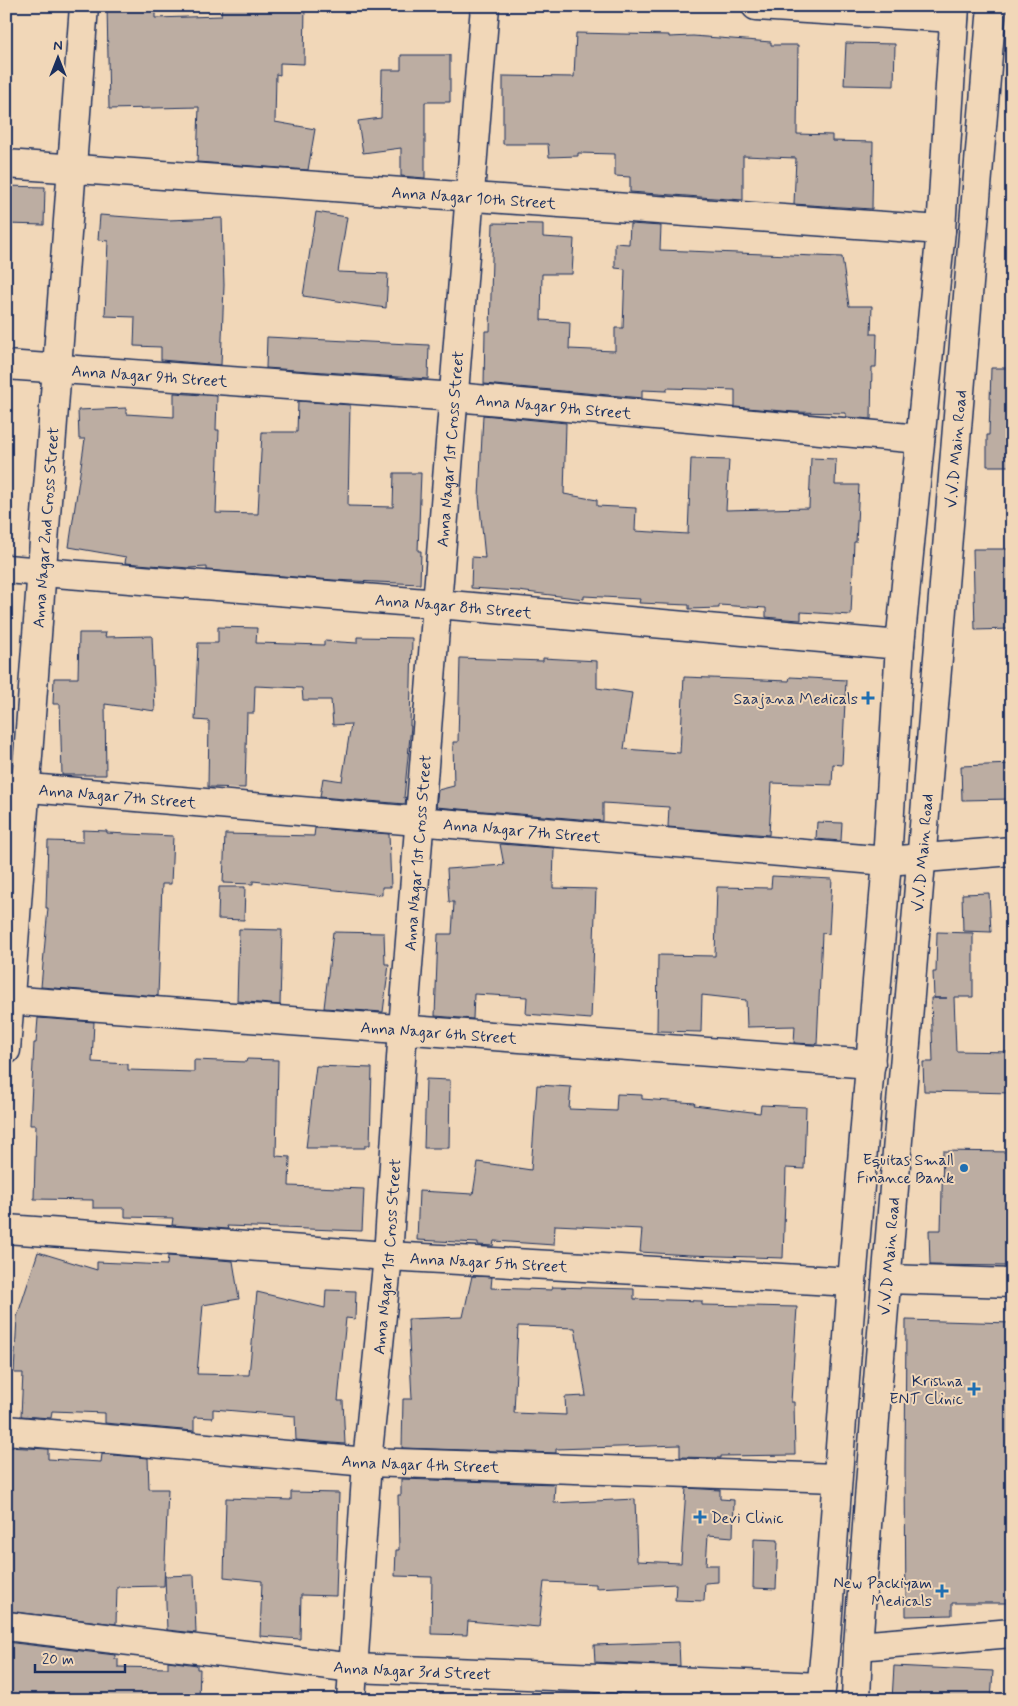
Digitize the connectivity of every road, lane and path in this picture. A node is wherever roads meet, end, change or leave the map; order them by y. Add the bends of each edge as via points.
1 (84, 6) edge
2 (485, 6) edge
3 (756, 6) edge
4 (992, 6) edge
5 (955, 12) edge
6 (6, 164) edge
7 (72, 169) junction
8 (470, 198) junction
9 (940, 230) junction
10 (6, 365) edge
11 (57, 368) junction
12 (454, 397) junction
13 (920, 439) junction
14 (6, 569) edge
15 (42, 572) junction
16 (438, 604) junction
17 (900, 645) junction
18 (16, 787) edge
19 (420, 821) junction
20 (1012, 851) edge
21 (922, 858) junction
22 (887, 861) junction
23 (8, 1000) edge
24 (403, 1028) junction
25 (6, 1050) edge
26 (871, 1064) junction
27 (6, 1229) edge
28 (388, 1256) junction
29 (887, 1279) junction
30 (852, 1282) junction
31 (1012, 1284) edge
32 (6, 1430) edge
33 (367, 1462) junction
34 (837, 1478) junction
35 (6, 1626) edge
36 (1012, 1633) edge
37 (858, 1646) junction
38 (354, 1668) junction
39 (821, 1693) edge
40 (351, 1700) edge
41 (856, 1700) edge

1 - 7 street, Anna Nagar 2nd Cross Street
2 - 8 street, Anna Nagar 1st Cross Street
3 - 5 street
4 - 21 street, V.V.D Main Road
5 - 9 street
6 - 7 street, Anna Nagar 10th Street
7 - 8 street, Anna Nagar 10th Street
7 - 11 street, Anna Nagar 2nd Cross Street
8 - 9 street, Anna Nagar 10th Street
8 - 12 street, Anna Nagar 1st Cross Street
9 - 13 street
10 - 11 street, Anna Nagar 9th Street
11 - 12 street, Anna Nagar 9th Street
11 - 15 street, Anna Nagar 2nd Cross Street
12 - 13 street, Anna Nagar 9th Street
12 - 16 street, Anna Nagar 1st Cross Street
13 - 17 street
14 - 15 street, Anna Nagar 8th Street
15 - 16 street, Anna Nagar 8th Street
15 - 18 street, Anna Nagar 2nd Cross Street
16 - 17 street, Anna Nagar 8th Street
16 - 19 street, Anna Nagar 1st Cross Street
17 - 22 street
18 - 19 street, Anna Nagar 7th Street
18 - 23 street, Anna Nagar 2nd Cross Street
19 - 22 street, Anna Nagar 7th Street
19 - 24 street, Anna Nagar 1st Cross Street
20 - 21 street, Anna Nagar 7th Street
21 - 22 street, Anna Nagar 7th Street
21 - 29 street, V.V.D Main Road
22 - 26 street
23 - 24 street, Anna Nagar 6th Street
23 - 25 street, Anna Nagar 2nd Cross Street
24 - 26 street, Anna Nagar 6th Street
24 - 28 street, Anna Nagar 1st Cross Street
26 - 30 street
27 - 28 street, Anna Nagar 5th Street
28 - 30 street, Anna Nagar 5th Street
28 - 33 street, Anna Nagar 1st Cross Street
29 - 31 street
29 - 37 street, V.V.D Main Road
30 - 34 street
32 - 33 street, Anna Nagar 4th Street
33 - 34 street, Anna Nagar 4th Street
33 - 38 street, Anna Nagar 1st Cross Street
34 - 39 street
35 - 38 street, Anna Nagar 3rd Street
36 - 37 street
37 - 41 street, V.V.D Main Road
38 - 39 street, Anna Nagar 3rd Street
38 - 40 street, Anna Nagar 1st Cross Street

